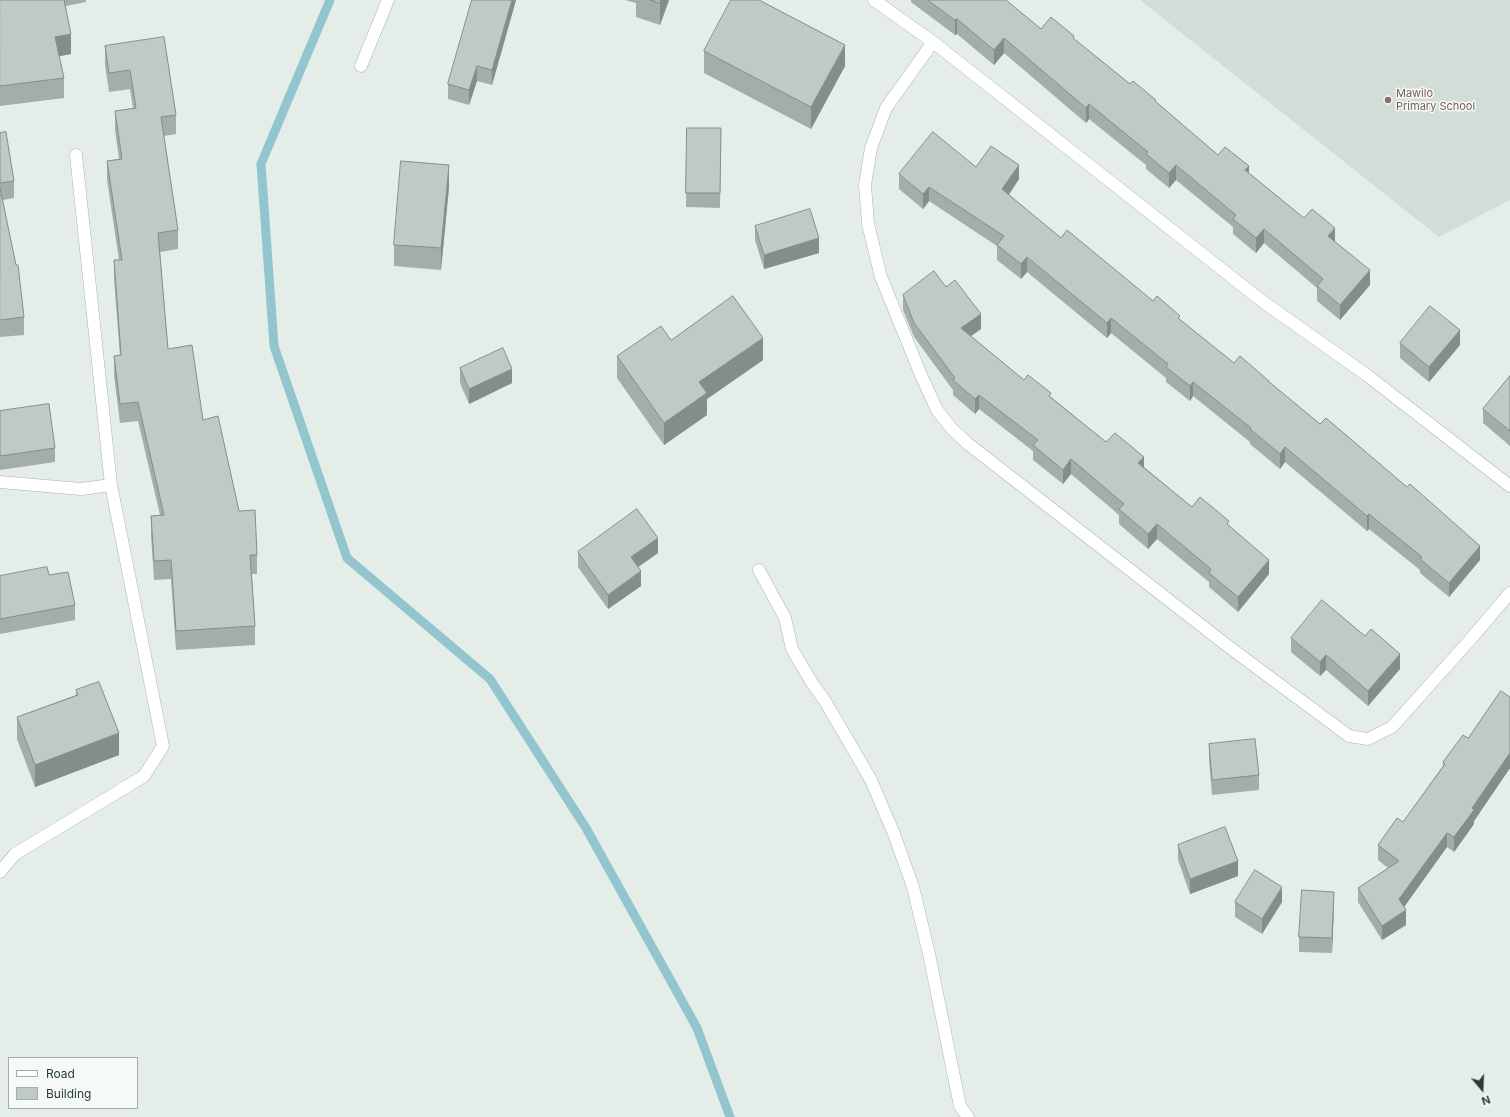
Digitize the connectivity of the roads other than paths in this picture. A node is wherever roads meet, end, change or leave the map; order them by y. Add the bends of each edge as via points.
1 (388, 0) edge
2 (874, 0) edge
3 (933, 42) junction
4 (361, 66) dead end
5 (76, 155) dead end
6 (0, 482) edge
7 (111, 485) junction
8 (1510, 486) edge
9 (759, 570) dead end
10 (1510, 593) edge
11 (0, 872) edge
12 (968, 1117) edge

1 - 4 street
2 - 3 street
3 - 8 street via 1262,301 1368,376
3 - 10 street via 886,108 871,148 865,184 868,224 881,277 920,375 937,410 952,429 1229,647 1349,736 1368,739 1392,727
5 - 7 street
6 - 7 street via 81,490
7 - 11 street via 164,746 144,776 16,854
9 - 12 street via 785,618 792,649 871,780 894,834 913,887 960,1106

